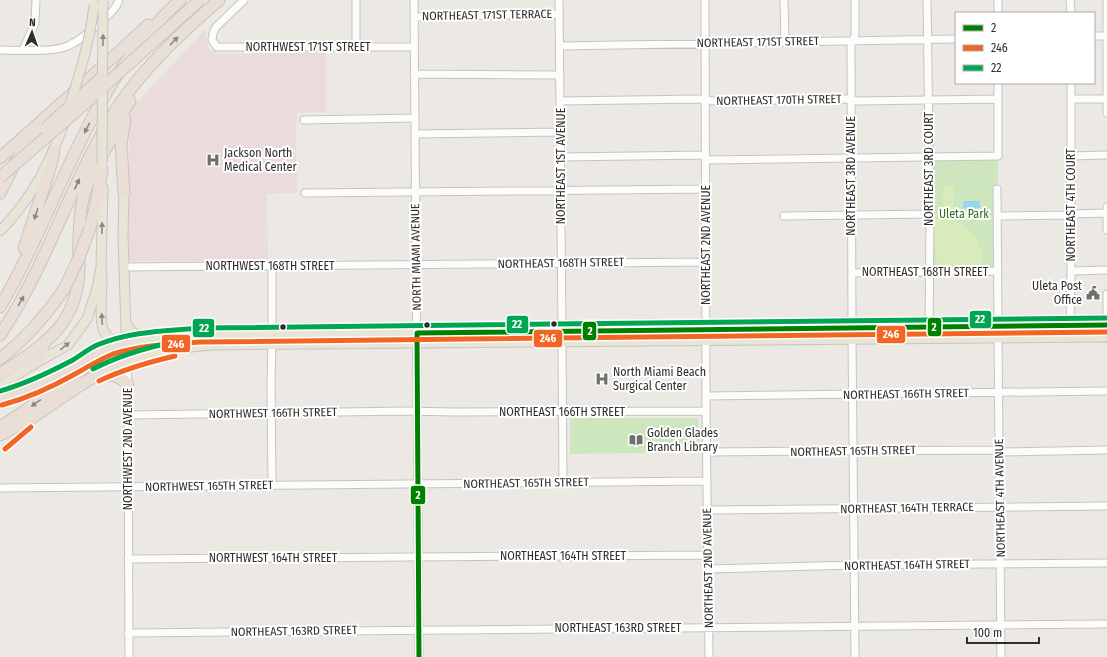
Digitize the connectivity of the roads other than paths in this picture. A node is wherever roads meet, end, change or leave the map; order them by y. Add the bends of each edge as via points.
1 (36, 0) edge
2 (103, 0) edge
3 (119, 0) edge
4 (180, 0) edge
5 (191, 0) edge
6 (200, 0) edge
7 (219, 0) edge
8 (244, 0) edge
9 (356, 0) edge
10 (414, 0) edge
11 (559, 0) edge
12 (705, 0) edge
13 (784, 0) edge
14 (855, 0) edge
15 (927, 0) edge
16 (998, 0) edge
17 (1070, 0) edge
18 (1107, 0) edge
19 (95, 2) edge
20 (998, 12) edge
21 (1070, 12) edge
22 (559, 14) junction
23 (164, 16) junction
24 (414, 17) junction
25 (1095, 36) edge
26 (1107, 36) edge
27 (928, 39) junction
28 (955, 39) edge
29 (853, 40) junction
30 (785, 42) junction
31 (706, 43) junction
32 (560, 46) junction
33 (356, 47) junction
34 (414, 47) junction
35 (2, 50) edge
36 (23, 50) junction
37 (148, 69) junction
38 (414, 74) junction
39 (560, 75) junction
40 (998, 84) edge
41 (1071, 84) edge
42 (998, 99) junction
43 (1071, 99) junction
44 (1107, 99) edge
45 (706, 100) junction
46 (851, 100) junction
47 (929, 100) junction
48 (130, 101) junction
49 (560, 101) junction
50 (1107, 113) edge
51 (48, 115) junction
52 (415, 118) junction
53 (304, 120) dead end
54 (560, 132) junction
55 (415, 134) junction
56 (54, 150) junction
57 (1107, 155) edge
58 (1070, 156) junction
59 (561, 157) junction
60 (0, 158) edge
61 (706, 158) junction
62 (851, 158) junction
63 (929, 158) junction
64 (102, 166) junction
65 (0, 168) edge
66 (0, 177) edge
67 (706, 189) junction
68 (998, 189) dead end
69 (561, 190) junction
70 (415, 192) junction
71 (0, 193) edge
72 (124, 193) joint
73 (305, 193) dead end
74 (1107, 206) edge
75 (1107, 213) edge
76 (930, 214) junction
77 (1071, 214) junction
78 (784, 216) dead end
79 (852, 216) junction
80 (998, 216) junction
81 (1107, 230) edge
82 (0, 231) edge
83 (706, 262) junction
84 (562, 263) junction
85 (416, 264) junction
86 (272, 266) junction
87 (101, 267) junction
88 (124, 267) junction
89 (1107, 270) edge
90 (1071, 271) junction
91 (929, 272) junction
92 (998, 272) junction
93 (852, 273) junction
94 (18, 275) junction
95 (1107, 294) edge
96 (0, 307) edge
97 (126, 321) junction
98 (1107, 325) edge
99 (1070, 326) junction
100 (930, 327) junction
101 (998, 327) junction
102 (1013, 327) junction
103 (852, 328) junction
104 (870, 328) junction
105 (706, 330) junction
106 (580, 331) junction
107 (562, 332) junction
108 (417, 333) junction
109 (272, 334) junction
110 (288, 334) junction
111 (0, 335) edge
112 (52, 336) junction
113 (190, 336) junction
114 (1107, 337) edge
115 (978, 338) junction
116 (998, 338) junction
117 (158, 339) junction
118 (852, 339) junction
119 (929, 339) junction
120 (831, 340) junction
121 (706, 341) junction
122 (562, 342) junction
123 (547, 343) junction
124 (126, 344) junction
125 (417, 344) junction
126 (272, 345) junction
127 (98, 352) junction
128 (0, 359) edge
129 (127, 361) junction
130 (32, 365) junction
131 (0, 374) edge
132 (96, 375) junction
133 (128, 384) junction
134 (0, 386) edge
135 (1107, 391) edge
136 (999, 393) junction
137 (852, 394) junction
138 (706, 396) junction
139 (0, 398) edge
140 (563, 411) junction
141 (706, 411) junction
142 (417, 412) junction
143 (272, 413) junction
144 (128, 415) junction
145 (26, 422) junction
146 (0, 427) edge
147 (0, 435) edge
148 (0, 444) edge
149 (1107, 450) edge
150 (999, 451) junction
151 (706, 452) junction
152 (853, 452) junction
153 (707, 480) junction
154 (418, 483) junction
155 (563, 483) junction
156 (272, 485) junction
157 (128, 487) junction
158 (0, 488) edge
159 (1107, 506) edge
160 (999, 507) junction
161 (854, 509) junction
162 (707, 510) junction
163 (708, 555) junction
164 (418, 557) junction
165 (128, 559) junction
166 (1107, 563) edge
167 (1000, 564) junction
168 (854, 565) junction
169 (708, 569) junction
170 (1107, 624) edge
171 (1001, 626) junction
172 (855, 627) junction
173 (708, 628) junction
174 (419, 630) junction
175 (128, 633) junction
176 (129, 657) edge
177 (419, 657) edge
178 (709, 657) edge
179 (855, 657) edge
180 (1001, 657) edge

1 - 36 street via 36,23
64 -> 2 main road, bridge
3 - 36 street via 112,11 70,46 53,50
4 - 23 highway
5 - 65 highway, bridge
6 - 66 highway, bridge
37 -> 7 highway via 185,30
8 - 33 street, NORTHWEST 171ST STREET via 216,27 212,40 217,47
9 - 33 street
10 - 24 street, NORTH MIAMI AVENUE
11 - 22 street, NORTHEAST 1ST AVENUE
12 - 31 street, NORTHEAST 2ND AVENUE
13 - 30 street
14 - 29 street, NORTHEAST 3RD AVENUE
15 - 27 street, NORTHEAST 3RD COURT
16 - 20 street
17 - 21 street
18 - 26 street
19 - 56 main road, bridge via 86,53
22 - 24 street, NORTHEAST 171ST TERRACE
22 - 32 street, NORTHEAST 1ST AVENUE
23 - 51 highway via 152,21
23 -> 94 highway via 132,54 96,110
24 - 34 street, NORTH MIAMI AVENUE
25 - 26 street
26 - 44 street
27 - 28 street, NORTHEAST 171ST STREET
27 - 29 street, NORTHEAST 171ST STREET
27 - 47 street, NORTHEAST 3RD COURT
29 - 30 street, NORTHEAST 171ST STREET
29 - 46 street, NORTHEAST 3RD AVENUE
30 - 31 street, NORTHEAST 171ST STREET
31 - 32 street, NORTHEAST 171ST STREET
31 - 45 street, NORTHEAST 2ND AVENUE
32 - 39 street, NORTHEAST 1ST AVENUE
33 - 34 street, NORTHWEST 171ST STREET
34 - 38 street, NORTH MIAMI AVENUE
35 - 36 street
37 - 48 highway
111 -> 37 highway via 27,291 104,130 130,88
38 - 39 street
38 - 52 street, NORTH MIAMI AVENUE
39 - 49 street, NORTHEAST 1ST AVENUE
40 - 42 street
41 - 43 street, NORTHEAST 4TH COURT
42 - 47 street, NORTHEAST 170TH STREET
42 - 63 street via 998,156
43 - 44 street
43 - 58 street, NORTHEAST 4TH COURT
44 - 50 street
45 - 46 street, NORTHEAST 170TH STREET
45 - 49 street, NORTHEAST 170TH STREET
45 - 61 street, NORTHEAST 2ND AVENUE
46 - 47 street, NORTHEAST 170TH STREET
46 - 62 street, NORTHEAST 3RD AVENUE
47 - 63 street, NORTHEAST 3RD COURT
48 - 72 highway via 121,144
48 - 112 highway via 87,185 79,221 79,276 75,297 64,321
49 - 54 street, NORTHEAST 1ST AVENUE
51 - 60 highway
51 - 71 highway via 17,159
52 - 53 street
52 - 55 street, NORTH MIAMI AVENUE
54 - 55 street
54 - 59 street, NORTHEAST 1ST AVENUE
55 - 70 street, NORTH MIAMI AVENUE
56 - 82 main road via 34,188
56 -> 94 highway via 40,201 19,259
57 - 58 street
58 - 77 street, NORTHEAST 4TH COURT
59 - 61 street
59 - 69 street, NORTHEAST 1ST AVENUE
61 - 62 street
61 - 67 street, NORTHEAST 2ND AVENUE
62 - 63 street
62 - 79 street, NORTHEAST 3RD AVENUE
63 - 76 street, NORTHEAST 3RD COURT
87 -> 64 main road
64 - 128 highway, bridge via 90,228 64,289 39,323
67 - 69 street
67 - 83 street, NORTHEAST 2ND AVENUE
68 - 80 street
69 - 70 street
69 - 84 street, NORTHEAST 1ST AVENUE
70 - 73 street
70 - 85 street, NORTH MIAMI AVENUE
72 - 88 main road, NORTHWEST 2ND AVENUE
74 - 75 street
75 - 77 street
75 - 81 street
76 - 79 street
76 - 91 street, NORTHEAST 3RD COURT
77 - 80 street
77 - 90 street, NORTHEAST 4TH COURT
78 - 79 street
79 - 93 street, NORTHEAST 3RD AVENUE
80 - 92 street
83 - 84 street, NORTHEAST 168TH STREET
83 - 105 street, NORTHEAST 2ND AVENUE
84 - 85 street, NORTHEAST 168TH STREET
84 - 107 street, NORTHEAST 1ST AVENUE
85 - 86 street, NORTHWEST 168TH STREET
85 - 108 street, NORTH MIAMI AVENUE
86 - 88 street, NORTHWEST 168TH STREET
86 - 109 street
124 -> 87 main road via 110,338 103,330
130 -> 87 main road via 68,345 87,319 95,297
88 - 97 main road, NORTHWEST 2ND AVENUE
89 - 90 street
90 - 99 street, NORTHEAST 4TH COURT
91 - 92 street, NORTHEAST 168TH STREET
91 - 93 street, NORTHEAST 168TH STREET
91 - 100 street, NORTHEAST 3RD COURT
92 - 101 street
93 - 103 street, NORTHEAST 3RD AVENUE
94 - 96 highway
95 - 98 street
97 - 117 main road via 129,329 137,335
97 - 124 main road, NORTHWEST 2ND AVENUE
98 - 99 main road
99 - 102 main road
100 - 101 main road
100 - 104 main road
100 - 119 street, NORTHEAST 3RD COURT
101 - 102 main road
101 - 115 main road
102 - 116 main road via 1002,332
103 - 104 main road
103 - 105 main road
103 - 120 main road via 848,334
104 - 118 main road
105 - 106 main road
105 - 121 street, NORTHEAST 2ND AVENUE
106 - 107 main road
106 - 122 main road via 567,336
107 - 108 main road
107 - 123 main road
108 - 110 main road
108 - 125 street, NORTH MIAMI AVENUE
109 - 110 main road
109 - 113 main road
110 - 126 main road
112 - 130 highway
112 - 131 highway
113 - 117 main road
113 - 129 main road via 142,352
114 - 116 main road
115 - 116 main road
115 - 119 main road
116 - 136 street, NORTHEAST 4TH AVENUE
117 - 124 main road
118 - 119 main road
118 - 120 main road
118 - 137 street
120 - 121 main road
121 - 122 main road
121 - 138 street, NORTHEAST 2ND AVENUE
122 - 123 main road
122 - 140 street
123 - 125 main road
124 - 127 highway
124 - 129 main road, NORTHWEST 2ND AVENUE
124 - 132 highway
125 - 126 main road
125 - 142 street, NORTH MIAMI AVENUE
126 - 129 main road via 194,346 152,353
126 - 143 street
127 - 139 highway via 29,389
127 -> 146 highway via 73,377
129 - 132 highway
129 - 133 street, NORTHWEST 2ND AVENUE
130 - 134 main road
132 - 133 highway via 117,376
132 - 145 highway
133 - 144 street, NORTHWEST 2ND AVENUE
135 - 136 street, NORTHEAST 166TH STREET
136 - 137 street, NORTHEAST 166TH STREET
136 - 150 street, NORTHEAST 4TH AVENUE
137 - 138 street, NORTHEAST 166TH STREET
137 - 152 street
138 - 141 street, NORTHEAST 2ND AVENUE
140 - 141 street, NORTHEAST 166TH STREET
140 - 142 street, NORTHEAST 166TH STREET
140 - 155 street
141 - 151 street, NORTHEAST 2ND AVENUE
142 - 143 street, NORTHWEST 166TH STREET
142 - 154 street, NORTH MIAMI AVENUE
143 - 144 street, NORTHWEST 166TH STREET
143 - 156 street
144 - 157 street, NORTHWEST 2ND AVENUE
145 - 147 highway
145 - 148 highway
149 - 150 street, NORTHEAST 165TH STREET
150 - 152 street, NORTHEAST 165TH STREET
150 - 160 street, NORTHEAST 4TH AVENUE
151 - 152 street, NORTHEAST 165TH STREET
151 - 153 street, NORTHEAST 2ND AVENUE
152 - 161 street
153 - 155 street, NORTHEAST 165TH STREET
153 - 162 street, NORTHEAST 2ND AVENUE
154 - 155 street, NORTHEAST 165TH STREET
154 - 156 street, NORTHWEST 165TH STREET
154 - 164 street, NORTH MIAMI AVENUE
156 - 157 street, NORTHWEST 165TH STREET
157 - 158 street, NORTHWEST 165TH STREET
157 - 165 street, NORTHWEST 2ND AVENUE
159 - 160 street, NORTHEAST 164TH TERRACE
160 - 161 street, NORTHEAST 164TH TERRACE
160 - 167 street, NORTHEAST 4TH AVENUE
161 - 162 street, NORTHEAST 164TH TERRACE
161 - 168 street
162 - 163 street, NORTHEAST 2ND AVENUE
163 - 164 street, NORTHEAST 164TH STREET
163 - 169 street, NORTHEAST 2ND AVENUE
164 - 165 street, NORTHWEST 164TH STREET
164 - 174 street, NORTH MIAMI AVENUE
165 - 175 street, NORTHWEST 2ND AVENUE
166 - 167 street, NORTHEAST 164TH STREET
167 - 168 street, NORTHEAST 164TH STREET
167 - 171 street, NORTHEAST 4TH AVENUE
168 - 169 street, NORTHEAST 164TH STREET
168 - 172 street
169 - 173 street, NORTHEAST 2ND AVENUE
170 - 171 street, NORTHEAST 163RD STREET
171 - 172 street, NORTHEAST 163RD STREET
171 - 180 street, NORTHEAST 4TH AVENUE
172 - 173 street, NORTHEAST 163RD STREET
172 - 179 street
173 - 174 street, NORTHEAST 163RD STREET
173 - 178 street, NORTHEAST 2ND AVENUE
174 - 175 street, NORTHEAST 163RD STREET
174 - 177 street, NORTH MIAMI AVENUE
175 - 176 street, NORTHWEST 2ND AVENUE

